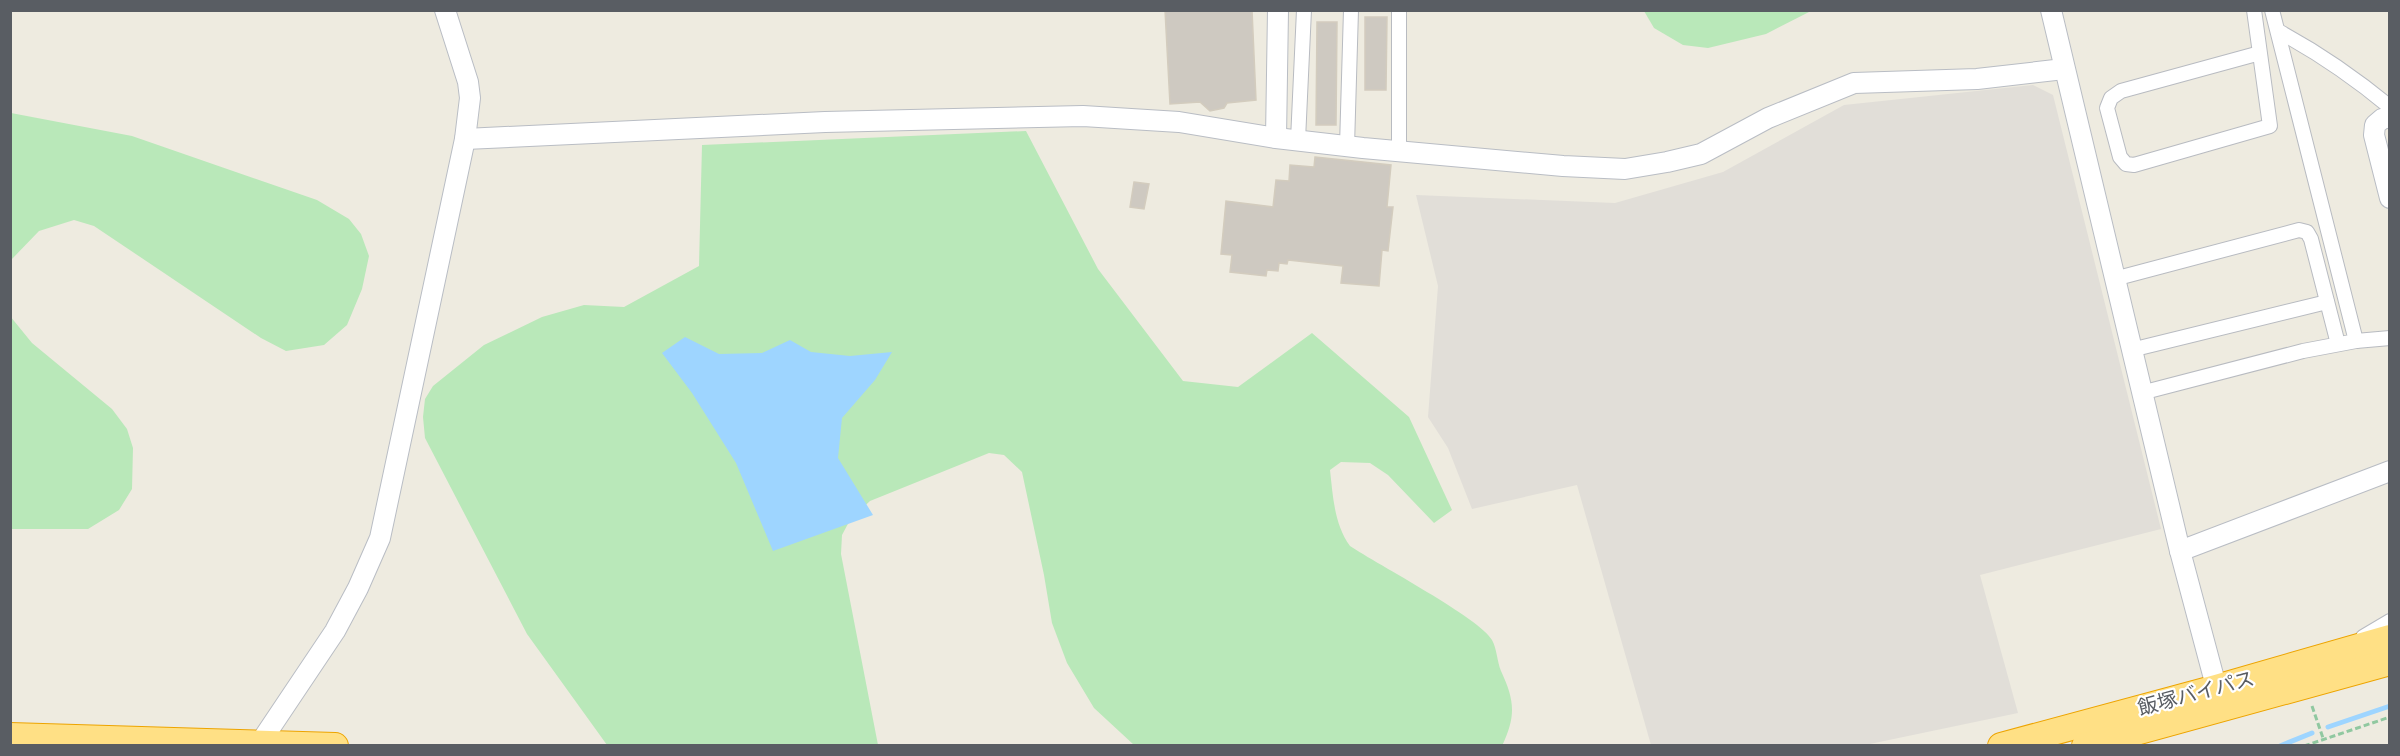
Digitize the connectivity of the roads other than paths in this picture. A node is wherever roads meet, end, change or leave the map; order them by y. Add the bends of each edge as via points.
1 (445, 10) edge
2 (1278, 10) edge
3 (1304, 10) edge
4 (1351, 10) edge
5 (1399, 10) edge
6 (2051, 10) edge
7 (2254, 10) edge
8 (2272, 10) edge
9 (2278, 31) junction
10 (2260, 53) junction
11 (2064, 69) junction
12 (2390, 107) edge
13 (2390, 117) edge
14 (1276, 138) junction
15 (465, 139) junction
16 (1298, 140) junction
17 (1347, 146) junction
18 (1399, 151) junction
19 (2390, 198) edge
20 (2114, 279) junction
21 (2327, 302) junction
22 (2390, 338) edge
23 (2356, 341) junction
24 (2338, 344) junction
25 (2131, 350) junction
26 (2141, 393) junction
27 (2390, 471) edge
28 (2180, 551) junction
29 (2390, 621) edge
30 (2390, 638) edge
31 (2336, 653) junction
32 (2390, 662) edge
33 (2219, 698) junction
34 (10, 736) edge
35 (259, 744) edge
36 (335, 746) edge
37 (2001, 746) edge
38 (2085, 746) edge

1 - 15 street via 468,82
2 - 14 street
3 - 16 street
4 - 17 street
5 - 18 street
6 - 11 street
7 - 10 street
8 - 9 street
9 - 12 street
9 - 23 street
10 - 10 street via 2270,126 2134,165 2126,164 2120,157 2107,108 2110,98 2121,91
11 - 18 street via 1977,79 1854,83 1768,118 1701,154 1625,169
11 - 20 street
13 - 19 street via 2375,125 2374,135
14 - 15 street via 1179,122 1083,116 825,122
14 - 16 street
15 - 35 street via 380,538 335,631
16 - 17 street
17 - 18 street
20 - 21 street via 2299,230 2307,232 2311,239
20 - 25 street
21 - 24 street
21 - 25 street
22 - 23 street
23 - 24 street
24 - 26 street
25 - 26 street
26 - 28 street
27 - 28 street
28 - 33 street
29 - 31 street
30 - 31 highway, 飯塚バイパス
31 - 33 highway, 飯塚バイパス
32 - 33 highway
33 - 37 highway, 飯塚バイパス
33 - 38 highway
34 - 35 highway
35 - 36 highway

